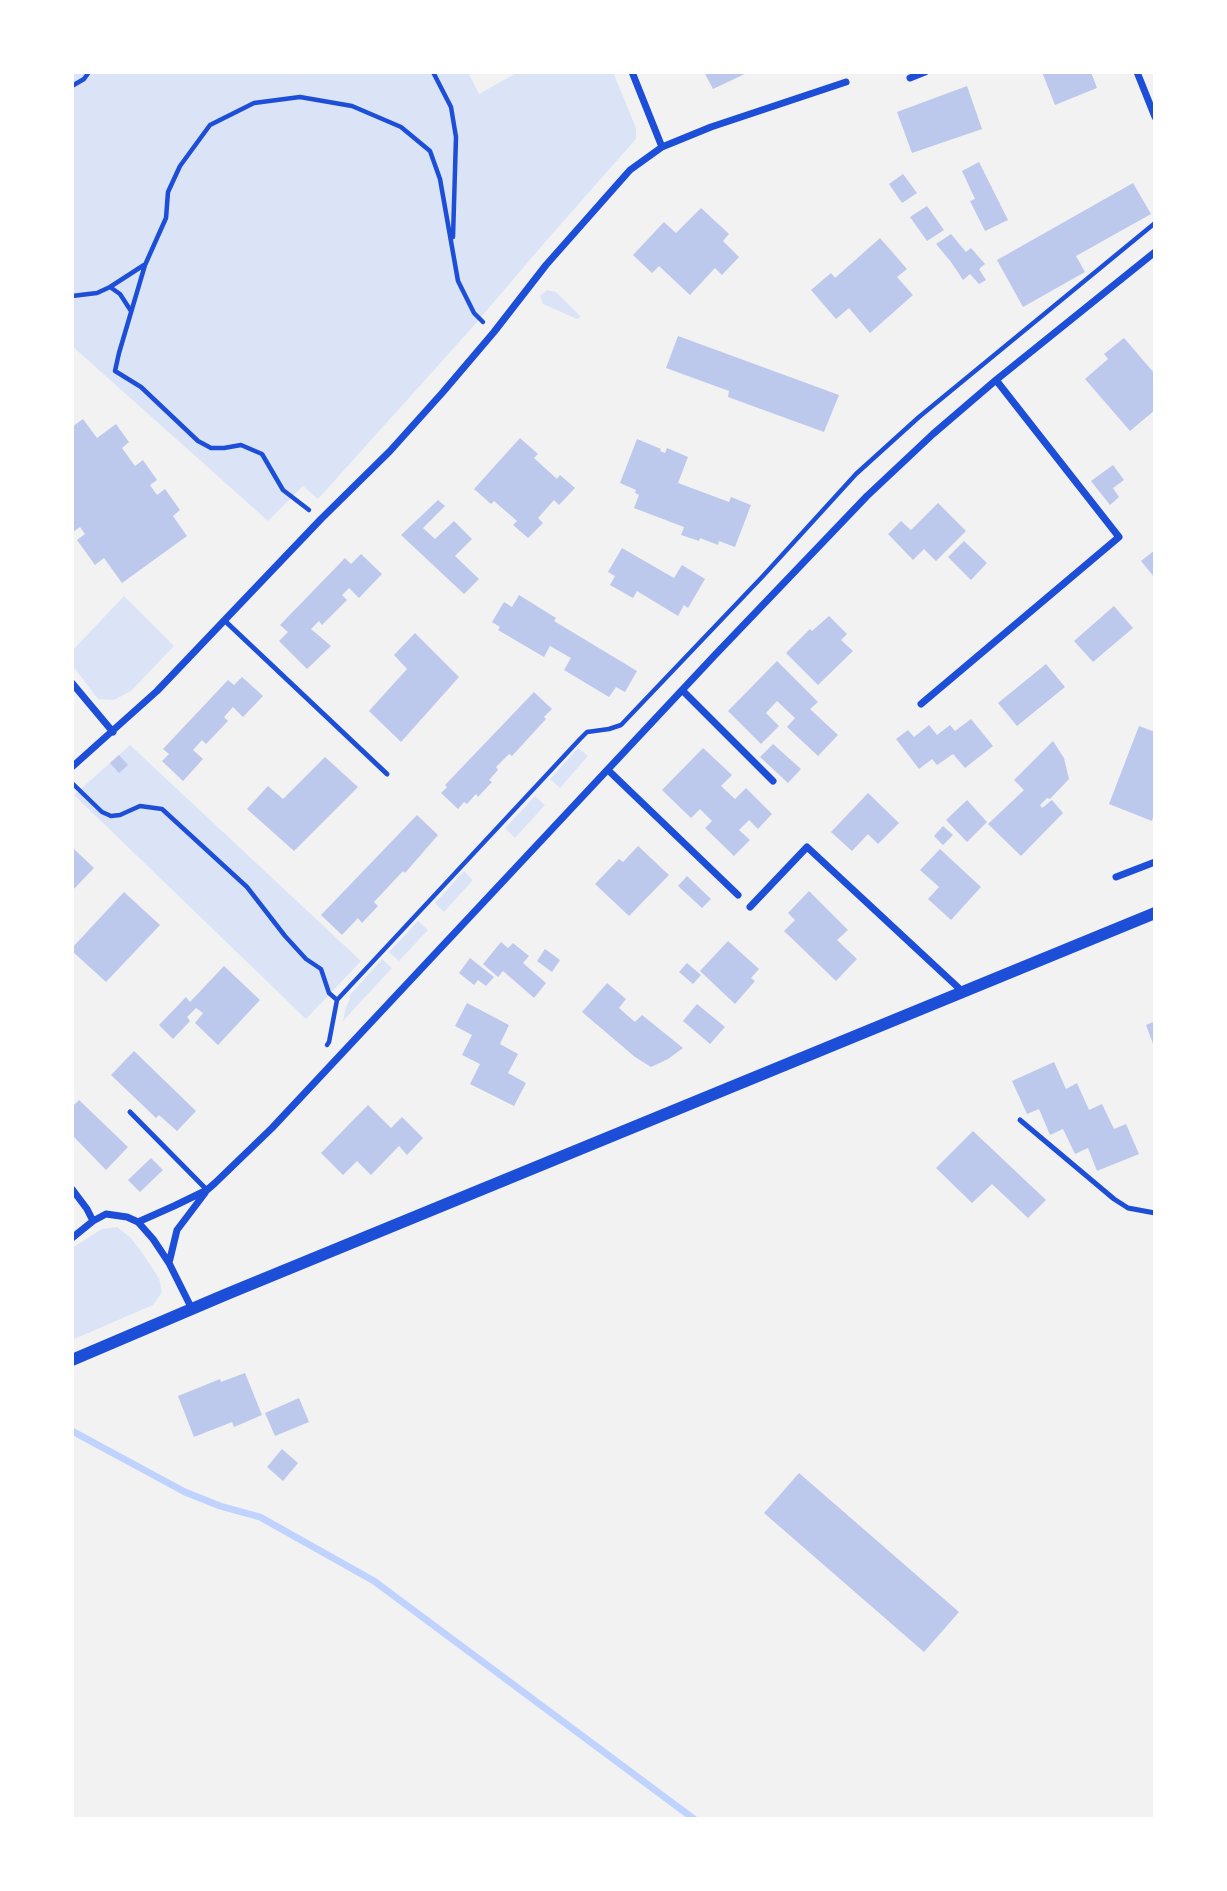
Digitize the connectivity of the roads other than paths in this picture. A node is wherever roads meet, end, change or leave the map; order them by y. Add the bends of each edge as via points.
1 (632, 72) edge
2 (925, 72) edge
3 (1137, 72) edge
4 (910, 78) dead end
5 (846, 82) dead end
6 (1155, 117) edge
7 (662, 147) junction
8 (1155, 252) edge
9 (996, 380) junction
10 (224, 620) junction
11 (72, 683) edge
12 (682, 691) junction
13 (921, 704) dead end
14 (113, 732) junction
15 (72, 767) edge
16 (608, 770) junction
17 (387, 774) dead end
18 (773, 781) dead end
19 (1155, 862) edge
20 (1116, 877) dead end
21 (738, 895) dead end
22 (750, 907) dead end
23 (1155, 914) edge
24 (963, 993) junction
25 (130, 1112) dead end
26 (1020, 1120) dead end
27 (72, 1189) edge
28 (207, 1190) junction
29 (1155, 1213) edge
30 (93, 1221) junction
31 (138, 1222) junction
32 (72, 1238) edge
33 (169, 1263) junction
34 (192, 1309) junction
35 (72, 1360) edge

1 - 7 street
2 - 4 street
3 - 6 street
5 - 7 street
7 - 10 street via 630,170 443,393
8 - 9 street
9 - 12 street via 867,496
9 - 13 street via 1119,537
10 - 14 street
10 - 17 lane
11 - 14 street
12 - 16 street
12 - 18 street
14 - 15 street
16 - 21 street
16 - 28 street via 272,1128
19 - 20 street
22 - 24 street via 807,847
23 - 24 street
24 - 34 street
25 - 28 lane
26 - 29 lane via 1114,1199 1128,1208
27 - 30 street
28 - 31 street
28 - 33 street via 177,1230
30 - 31 street via 106,1214
30 - 32 street
31 - 33 street
33 - 34 street
34 - 35 street

